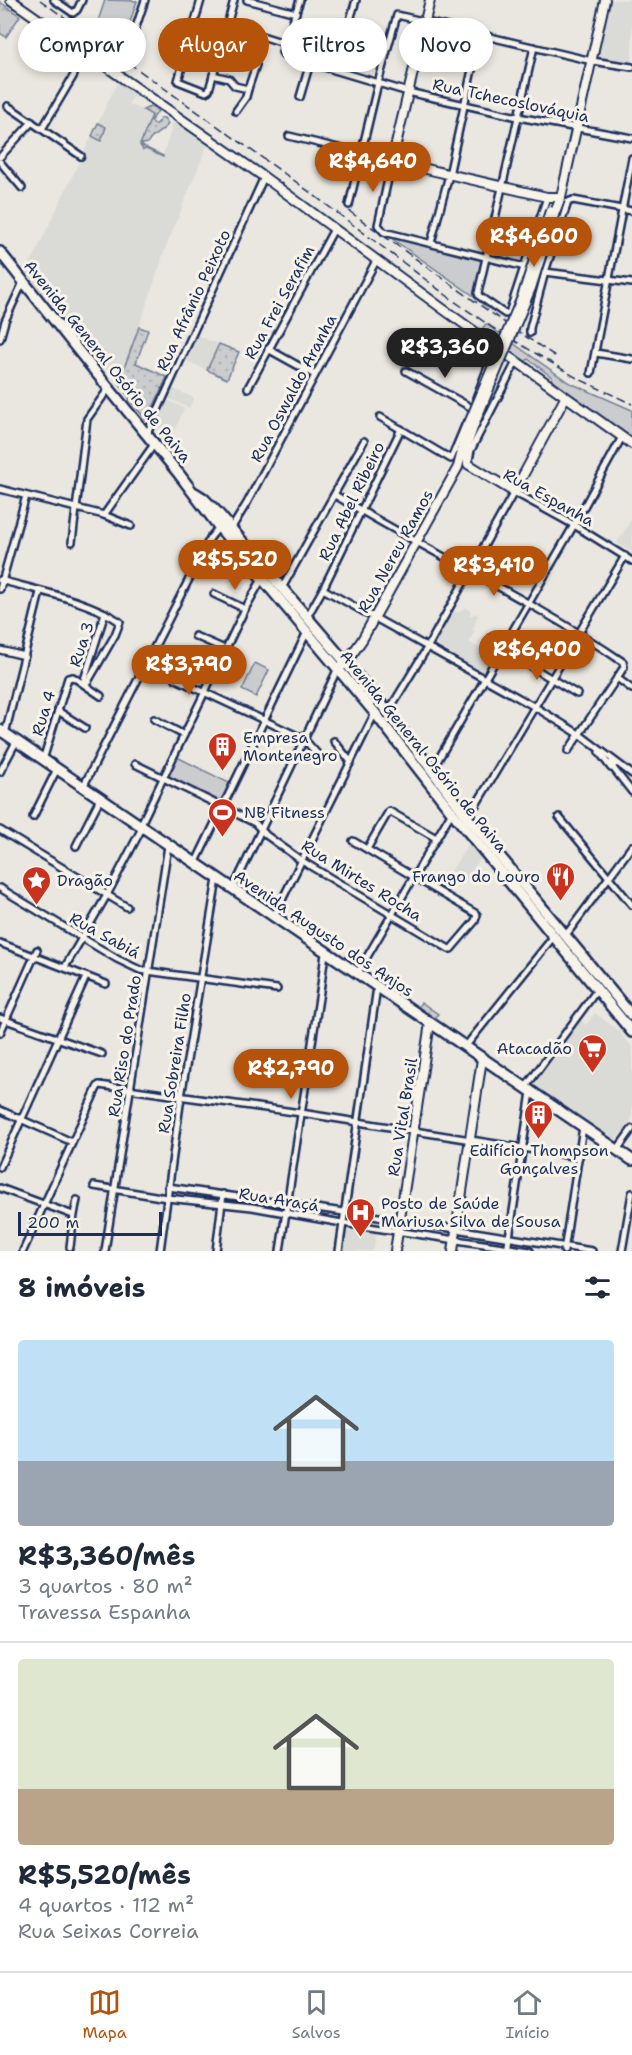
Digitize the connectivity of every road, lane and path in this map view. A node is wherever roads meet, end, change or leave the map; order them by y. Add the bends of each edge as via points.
1 (11, 0) edge
2 (54, 0) edge
3 (82, 0) edge
4 (145, 0) edge
5 (201, 0) edge
6 (234, 0) edge
7 (247, 0) edge
8 (300, 0) edge
9 (356, 0) edge
10 (430, 0) edge
11 (605, 0) edge
12 (296, 13) junction
13 (139, 18) edge
14 (229, 18) edge
15 (294, 18) edge
16 (351, 18) edge
17 (414, 18) edge
18 (426, 18) edge
19 (493, 36) edge
20 (534, 47) junction
21 (592, 61) junction
22 (632, 67) edge
23 (214, 72) edge
24 (254, 72) edge
25 (307, 72) edge
26 (342, 72) edge
27 (413, 72) edge
28 (471, 72) edge
29 (74, 75) dead end
30 (213, 75) junction
31 (378, 83) junction
32 (248, 89) junction
33 (408, 92) junction
34 (300, 97) dead end
35 (464, 104) junction
36 (8, 106) dead end
37 (237, 111) dead end
38 (518, 117) junction
39 (32, 122) junction
40 (576, 128) junction
41 (42, 129) junction
42 (289, 136) dead end
43 (632, 138) edge
44 (361, 155) junction
45 (81, 156) dead end
46 (0, 157) edge
47 (632, 158) edge
48 (392, 161) junction
49 (0, 162) edge
50 (449, 175) junction
51 (264, 177) junction
52 (502, 187) junction
53 (22, 188) dead end
54 (547, 197) junction
55 (563, 200) junction
56 (349, 206) dead end
57 (622, 209) junction
58 (553, 211) junction
59 (632, 211) edge
60 (334, 229) junction
61 (431, 243) junction
62 (0, 252) edge
63 (487, 258) junction
64 (377, 259) junction
65 (525, 267) junction
66 (545, 272) junction
67 (24, 280) junction
68 (610, 280) junction
69 (632, 284) edge
70 (530, 333) dead end
71 (0, 339) edge
72 (495, 346) junction
73 (268, 349) junction
74 (596, 353) junction
75 (632, 359) edge
76 (516, 362) junction
77 (406, 371) dead end
78 (591, 373) dead end
79 (315, 375) junction
80 (109, 388) junction
81 (248, 388) dead end
82 (565, 398) junction
83 (472, 408) junction
84 (380, 417) dead end
85 (471, 424) junction
86 (401, 429) junction
87 (147, 434) junction
88 (622, 437) junction
89 (364, 441) dead end
90 (155, 443) junction
91 (632, 444) edge
92 (468, 464) junction
93 (458, 467) junction
94 (484, 476) junction
95 (0, 489) edge
96 (190, 490) junction
97 (513, 492) junction
98 (335, 495) junction
99 (26, 496) junction
100 (77, 509) junction
101 (361, 511) junction
102 (104, 515) junction
103 (574, 525) junction
104 (131, 526) dead end
105 (219, 527) junction
106 (231, 529) junction
107 (417, 541) junction
108 (72, 542) dead end
109 (625, 556) junction
110 (632, 561) edge
111 (470, 571) junction
112 (262, 579) junction
113 (1, 580) edge
114 (282, 588) junction
115 (0, 589) edge
116 (323, 589) junction
117 (40, 592) junction
118 (214, 594) dead end
119 (529, 603) junction
120 (245, 609) junction
121 (105, 613) junction
122 (307, 617) junction
123 (374, 618) junction
124 (308, 631) junction
125 (579, 632) junction
126 (195, 636) dead end
127 (97, 639) junction
128 (108, 645) junction
129 (427, 648) junction
130 (225, 649) junction
131 (0, 650) edge
132 (25, 656) junction
133 (517, 658) dead end
134 (342, 666) junction
135 (552, 678) junction
136 (617, 678) junction
137 (176, 679) dead end
138 (486, 680) junction
139 (84, 684) junction
140 (632, 689) edge
141 (204, 693) junction
142 (577, 694) dead end
143 (101, 696) dead end
144 (536, 707) junction
145 (58, 711) junction
146 (388, 712) junction
147 (375, 713) junction
148 (154, 719) dead end
149 (263, 721) junction
150 (85, 728) dead end
151 (3, 732) edge
152 (579, 734) junction
153 (184, 735) junction
154 (304, 739) junction
155 (334, 741) dead end
156 (16, 742) junction
157 (595, 746) junction
158 (568, 751) dead end
159 (320, 757) dead end
160 (43, 760) junction
161 (351, 762) junction
162 (135, 764) dead end
163 (432, 769) junction
164 (57, 770) junction
165 (0, 772) edge
166 (632, 776) edge
167 (162, 778) junction
168 (427, 778) junction
169 (83, 787) junction
170 (632, 794) edge
171 (100, 799) junction
172 (457, 803) junction
173 (223, 807) junction
174 (452, 812) junction
175 (33, 817) dead end
176 (559, 817) dead end
177 (466, 822) junction
178 (141, 827) junction
179 (261, 829) junction
180 (0, 830) edge
181 (436, 838) junction
182 (353, 841) dead end
183 (76, 846) dead end
184 (168, 846) junction
185 (632, 846) edge
186 (367, 849) junction
187 (493, 855) junction
188 (302, 861) junction
189 (195, 864) junction
190 (415, 877) junction
191 (609, 878) junction
192 (217, 879) junction
193 (0, 888) edge
194 (233, 890) junction
195 (107, 895) junction
196 (632, 905) edge
197 (127, 907) dead end
198 (391, 915) junction
199 (273, 918) junction
200 (566, 935) junction
201 (553, 937) junction
202 (82, 939) junction
203 (0, 943) edge
204 (37, 950) dead end
205 (325, 953) junction
206 (34, 957) junction
207 (65, 967) junction
208 (149, 972) junction
209 (357, 975) junction
210 (86, 977) junction
211 (201, 978) junction
212 (106, 984) dead end
213 (376, 987) junction
214 (277, 989) dead end
215 (597, 990) junction
216 (632, 1016) edge
217 (3, 1019) edge
218 (430, 1023) junction
219 (632, 1032) edge
220 (0, 1033) edge
221 (59, 1040) junction
222 (465, 1047) junction
223 (102, 1053) dead end
224 (482, 1059) junction
225 (130, 1089) junction
226 (528, 1090) junction
227 (181, 1097) junction
228 (0, 1110) edge
229 (301, 1113) junction
230 (22, 1120) junction
231 (358, 1122) junction
232 (583, 1127) junction
233 (414, 1130) junction
234 (632, 1130) edge
235 (470, 1140) junction
236 (72, 1142) junction
237 (523, 1148) junction
238 (617, 1150) junction
239 (579, 1157) junction
240 (632, 1160) edge
241 (0, 1167) edge
242 (94, 1186) dead end
243 (168, 1187) junction
244 (0, 1188) edge
245 (115, 1189) junction
246 (632, 1193) edge
247 (223, 1194) junction
248 (167, 1198) junction
249 (77, 1200) dead end
250 (222, 1204) junction
251 (288, 1204) junction
252 (44, 1205) junction
253 (344, 1212) junction
254 (286, 1213) junction
255 (73, 1215) junction
256 (400, 1220) junction
257 (342, 1223) junction
258 (456, 1230) junction
259 (398, 1231) junction
260 (509, 1238) junction
261 (454, 1239) junction
262 (70, 1247) dead end
263 (507, 1249) edge
264 (565, 1249) edge
265 (23, 1251) edge
266 (105, 1251) edge
267 (160, 1251) edge
268 (216, 1251) edge
269 (280, 1251) edge
270 (339, 1251) edge
271 (395, 1251) edge
272 (453, 1251) edge
273 (530, 1251) edge
274 (592, 1251) edge
275 (622, 1251) edge

1 - 51 street
2 - 3 street via 73,13
4 - 13 street
5 - 30 street via 178,81 206,92
6 - 14 street
7 - 12 street
8 - 12 street
9 - 16 street
10 - 18 street
11 - 21 street, Rua Nereu Ramos
12 - 15 street
17 - 31 street via 397,15
19 - 20 street
20 - 21 street
20 - 38 street
21 - 22 street
21 - 40 street, Rua Nereu Ramos
23 - 30 street
24 - 32 street
25 - 34 street
26 - 31 street, Rua Tchecoslováquia
27 - 33 street
28 - 35 street
29 - 41 street
30 - 32 street
31 - 33 street, Rua Tchecoslováquia
31 - 44 street
32 - 37 street
33 - 35 street, Rua Tchecoslováquia
33 - 48 street
35 - 38 street, Rua Tchecoslováquia
35 - 50 street
36 - 39 street
38 - 40 street, Rua Tchecoslováquia
38 - 52 street
39 - 41 street
39 - 46 street
40 - 43 street, Rua Tchecoslováquia
40 - 55 street, Rua Nereu Ramos
41 - 45 street
42 - 44 street
44 - 48 street
44 - 56 street
47 - 57 street
48 - 50 street
48 - 61 street via 378,226 388,233
49 - 53 street
50 - 52 street
50 - 61 street
51 - 60 street
51 - 87 street, Rua Afrânio Peixoto
52 - 54 street
52 - 63 street
54 - 55 street
54 - 58 street
54 - 65 street
55 - 57 street
55 - 58 street, Rua Nereu Ramos
55 - 66 street, Rua Nereu Ramos
57 - 59 street
57 - 68 street
58 - 85 street, Rua Nereu Ramos, bridge via 531,288
60 - 64 street
60 - 73 street, Rua Frei Serafim
61 - 63 street
62 - 67 main road, Avenida General Osório de Paiva
63 - 65 street
63 - 65 street via 478,294 505,314
64 - 72 street
64 - 79 street, Rua Oswaldo Aranha
66 - 68 street
66 - 70 street, Rua Nereu Ramos
67 - 71 street
67 - 80 main road, Avenida General Osório de Paiva
68 - 69 street
68 - 74 street
72 - 76 street
72 - 83 street
73 - 79 street
73 - 81 street, Rua Frei Serafim
74 - 75 street
74 - 78 street
76 - 82 street
76 - 92 street via 471,450
77 - 83 street
79 - 106 street, Rua Oswaldo Aranha
80 - 87 main road, Avenida General Osório de Paiva
80 - 100 street via 87,419
82 - 88 street
82 - 97 street
83 - 86 street via 452,458
84 - 86 street
85 - 92 street, Rua Nereu Ramos via 466,448
85 - 93 street, Rua Nereu Ramos
86 - 101 street, Rua Abel Ribeiro
87 - 90 main road, Avenida General Osório de Paiva
88 - 91 street
88 - 103 street
89 - 98 street
90 - 96 main road, Avenida General Osório de Paiva
90 - 102 street
92 - 94 street, Rua Espanha
93 - 94 street, Rua Espanha
93 - 107 street, Rua Nereu Ramos
94 - 97 street, Rua Espanha
95 - 99 street
96 - 105 main road, Avenida General Osório de Paiva
96 - 106 main road, Avenida General Osório de Paiva via 203,498
97 - 103 street, Rua Espanha
97 - 111 street
98 - 101 street
98 - 114 street
99 - 100 street
99 - 113 street
100 - 102 street
100 - 108 street
101 - 107 street
101 - 116 street, Rua Abel Ribeiro
102 - 104 street
103 - 109 street, Rua Espanha
103 - 119 street
105 - 112 main road, Avenida General Osório de Paiva
105 - 169 street
106 - 114 main road, Avenida General Osório de Paiva
107 - 111 street
107 - 123 street, Rua Nereu Ramos
109 - 110 street, Rua Espanha
109 - 125 street
111 - 119 street
111 - 129 street
112 - 120 street
112 - 124 main road, Avenida General Osório de Paiva
113 - 115 street
113 - 117 street
114 - 122 main road, Avenida General Osório de Paiva
116 - 122 street, Rua Abel Ribeiro
116 - 123 street
117 - 121 street
117 - 132 street
118 - 120 street
119 - 125 street
119 - 138 street
120 - 130 street
121 - 127 street, Rua 3
121 - 128 street via 121,623
122 - 134 main road, Avenida General Osório de Paiva
123 - 129 street
123 - 134 street, Rua Nereu Ramos
124 - 134 main road, Avenida General Osório de Paiva
124 - 149 street
125 - 135 street
125 - 136 street via 623,662
126 - 130 street
127 - 128 street
127 - 139 street, Rua 3
128 - 139 street
129 - 138 street
129 - 146 street
130 - 141 street
131 - 132 street
132 - 151 street
133 - 135 street
134 - 146 main road, Avenida General Osório de Paiva
134 - 147 main road, Avenida General Osório de Paiva
134 - 154 street, Rua Nereu Ramos
135 - 142 street
135 - 144 street
136 - 140 street
136 - 152 street
137 - 141 street
138 - 144 street
138 - 163 street
139 - 143 street
139 - 145 street, Rua 4 via 68,678
141 - 149 street
141 - 153 street
144 - 152 street
144 - 177 street
145 - 150 street
145 - 160 street, Rua 4
146 - 163 main road, Avenida General Osório de Paiva
147 - 161 street
147 - 168 main road, Avenida General Osório de Paiva
148 - 153 street
149 - 154 street
149 - 173 street
151 - 156 main road, Avenida Augusto dos Anjos
152 - 157 street
152 - 158 street
153 - 167 street
154 - 159 street
154 - 179 street, Rua Nereu Ramos
155 - 161 street
156 - 160 main road, Avenida Augusto dos Anjos
156 - 165 street
157 - 166 street
157 - 170 street
160 - 164 main road, Avenida Augusto dos Anjos
161 - 188 street
162 - 167 street, Rua Mirtes Rocha
163 - 168 street
163 - 172 main road, Avenida General Osório de Paiva
164 - 169 main road, Avenida Augusto dos Anjos
164 - 175 street
166 - 170 street via 610,763
167 - 173 street, Rua Mirtes Rocha
167 - 178 street
168 - 174 main road, Avenida General Osório de Paiva
169 - 171 main road, Avenida Augusto dos Anjos
171 - 178 main road, Avenida Augusto dos Anjos
171 - 183 street
172 - 174 street
172 - 177 main road, Avenida General Osório de Paiva
173 - 179 street, Rua Mirtes Rocha
173 - 189 street
174 - 177 main road, Avenida General Osório de Paiva
174 - 181 street
176 - 191 street
177 - 187 main road, Avenida General Osório de Paiva
178 - 184 main road, Avenida Augusto dos Anjos
178 - 195 street
179 - 188 street, Rua Mirtes Rocha
179 - 194 street, Rua Nereu Ramos
180 - 195 street
181 - 186 street via 389,812
181 - 190 street
182 - 186 street
184 - 189 main road, Avenida Augusto dos Anjos
184 - 208 street, Rua Riso do Prado
185 - 191 street
186 - 190 street
187 - 200 main road, Avenida General Osório de Paiva
187 - 201 main road, Avenida General Osório de Paiva
188 - 198 street, Rua Mirtes Rocha
188 - 199 street
189 - 192 main road, Avenida Augusto dos Anjos
190 - 198 street
190 - 198 street, Rua Mirtes Rocha via 476,914 475,921 451,949
191 - 196 street
191 - 200 street
192 - 194 main road, Avenida Augusto dos Anjos
192 - 211 street, Rua Sobreira Filho
193 - 202 street, Rua Sabiá
194 - 199 main road, Avenida Augusto dos Anjos
195 - 197 street
195 - 202 street
198 - 209 street
199 - 205 main road, Avenida Augusto dos Anjos
200 - 201 street
200 - 216 main road, Avenida General Osório de Paiva
201 - 215 main road, Avenida General Osório de Paiva
201 - 222 street
202 - 207 street
202 - 208 street, Rua Sabiá via 129,966
203 - 206 street
204 - 206 street
205 - 209 main road, Avenida Augusto dos Anjos
205 - 229 street
206 - 207 street
206 - 217 street
207 - 210 street
208 - 211 street, Rua Sabiá
208 - 225 street, Rua Riso do Prado
209 - 213 main road, Avenida Augusto dos Anjos
210 - 212 street
210 - 221 street
211 - 214 street, Rua Sabiá
211 - 227 street, Rua Sobreira Filho
213 - 218 main road, Avenida Augusto dos Anjos
213 - 231 street
215 - 219 main road, Avenida General Osório de Paiva
215 - 226 street
217 - 220 street
217 - 221 street
218 - 222 main road, Avenida Augusto dos Anjos
218 - 233 street, Rua Vital Brasil
221 - 223 street
221 - 230 street
222 - 224 main road, Avenida Augusto dos Anjos
224 - 226 main road, Avenida Augusto dos Anjos
224 - 235 street
225 - 227 street
225 - 236 street via 99,1086
225 - 245 street, Rua Riso do Prado
226 - 232 main road, Avenida Augusto dos Anjos
226 - 237 street
227 - 229 street
227 - 243 street, Rua Sobreira Filho
228 - 230 street
229 - 231 street
229 - 251 street
230 - 236 street
230 - 241 street
231 - 233 street
231 - 253 street
232 - 238 main road, Avenida Augusto dos Anjos
232 - 239 street
233 - 235 street
233 - 256 street, Rua Vital Brasil
234 - 238 street
235 - 237 street
235 - 258 street
236 - 252 street
237 - 239 street
237 - 260 street
238 - 240 main road, Avenida Augusto dos Anjos
239 - 264 street
242 - 245 street, Rua Araçá
243 - 247 street, Rua Araçá
243 - 248 street, Rua Sobreira Filho
244 - 252 street
245 - 248 street, Rua Araçá
245 - 266 street, Rua Riso do Prado
246 - 275 street
247 - 250 street
247 - 251 street, Rua Araçá
248 - 250 street, Rua Araçá
248 - 267 street, Rua Sobreira Filho
249 - 255 street
250 - 254 street, Rua Araçá
250 - 268 street
251 - 253 street, Rua Araçá
251 - 254 street
252 - 255 street
252 - 265 street
253 - 256 street, Rua Araçá
253 - 257 street
254 - 257 street, Rua Araçá
254 - 269 street
255 - 262 street
256 - 258 street, Rua Araçá
256 - 259 street, Rua Vital Brasil
257 - 259 street, Rua Araçá
257 - 270 street
258 - 260 street, Rua Araçá
258 - 261 street
259 - 261 street, Rua Araçá
259 - 271 street, Rua Vital Brasil
260 - 263 street
260 - 264 street, Rua Araçá
261 - 263 street, Rua Araçá
261 - 272 street
263 - 273 street, Rua Araçá
264 - 274 street, Rua Araçá

